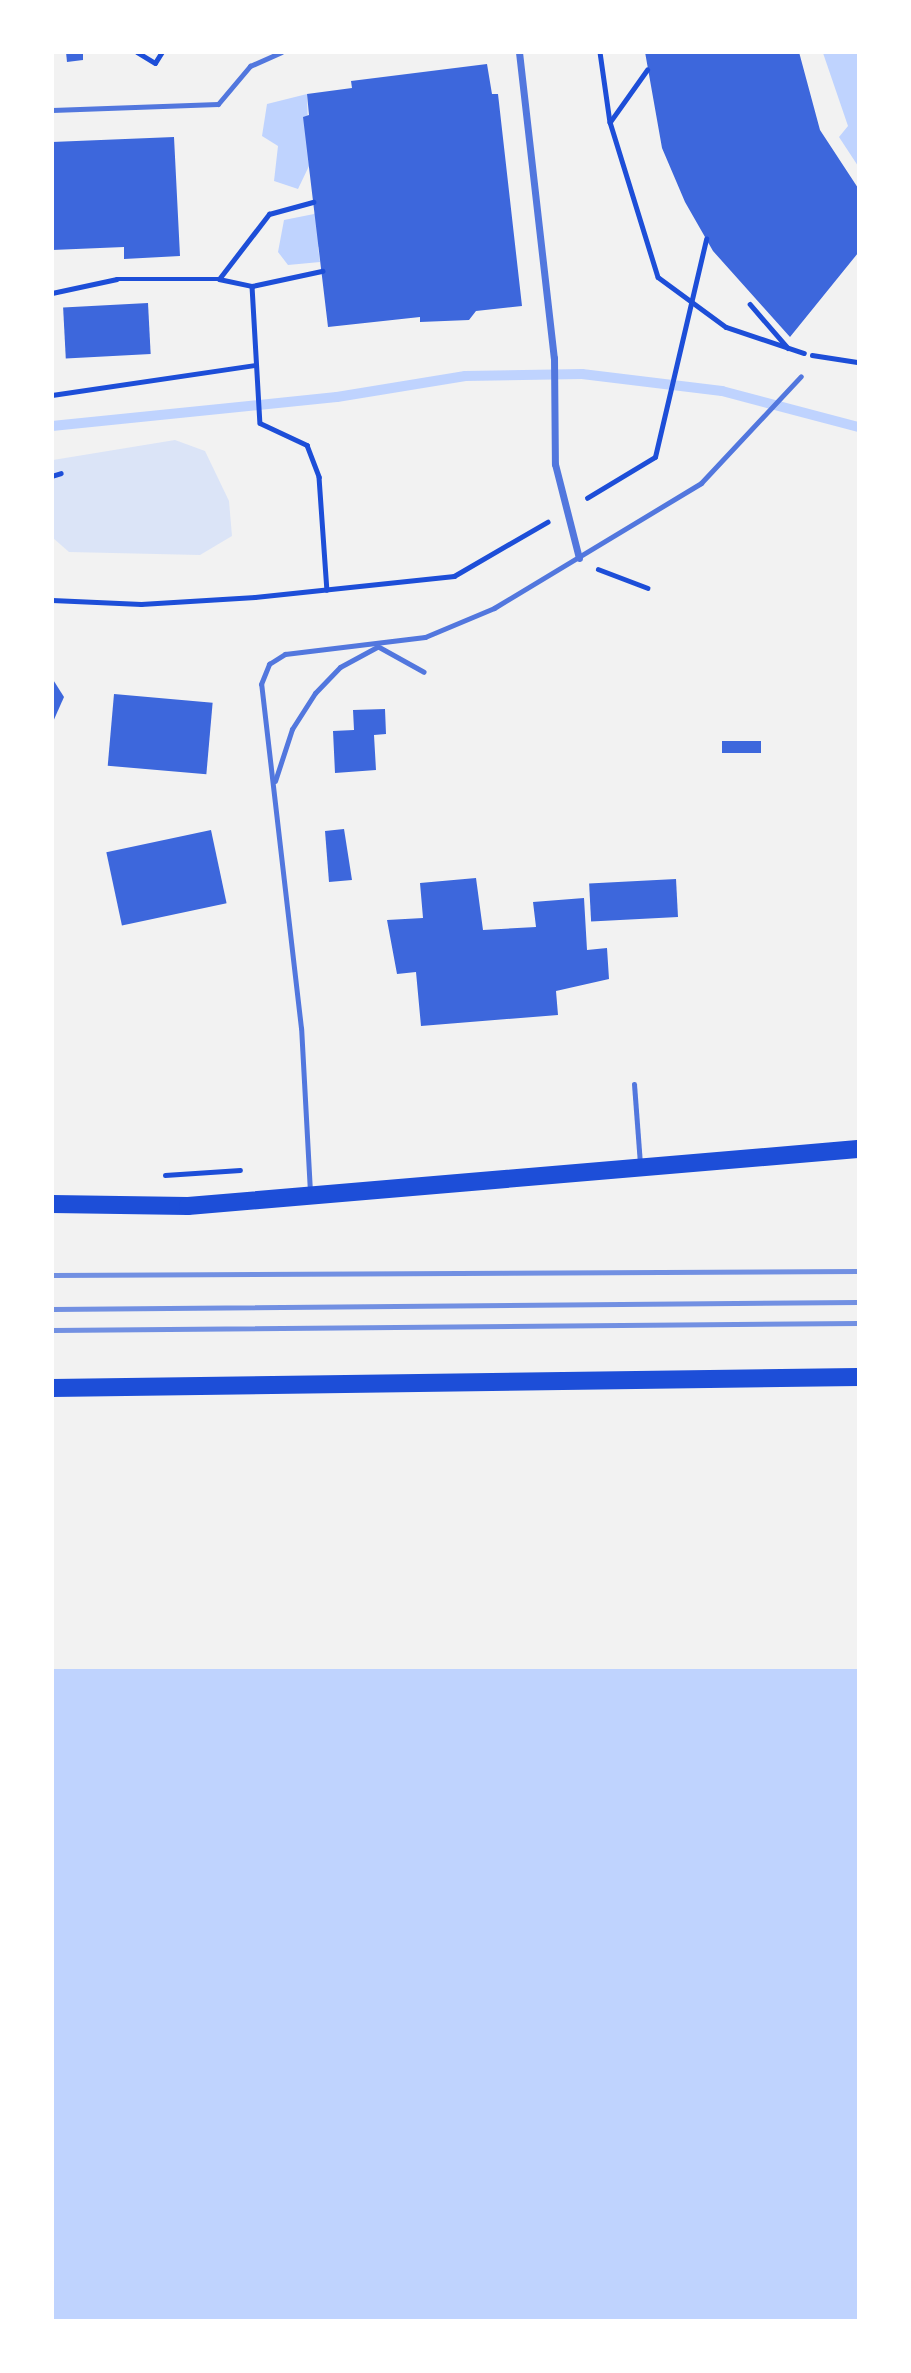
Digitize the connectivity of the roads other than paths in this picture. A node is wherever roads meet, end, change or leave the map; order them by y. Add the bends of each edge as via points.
1 (519, 52) edge
2 (277, 53) edge
3 (52, 110) edge
4 (801, 376) dead end
5 (579, 558) junction
6 (379, 647) junction
7 (424, 672) dead end
8 (274, 788) junction
9 (634, 1084) dead end
10 (859, 1149) edge
11 (640, 1167) junction
12 (310, 1195) junction
13 (52, 1204) edge
14 (859, 1377) edge
15 (52, 1388) edge

1 - 5 street via 554,358 555,464
2 - 3 lane via 250,66 218,104
4 - 5 lane via 701,483
5 - 6 lane via 494,608 425,637
6 - 7 lane
6 - 8 lane via 340,667 315,693 292,729
6 - 8 lane via 285,654 269,664 261,684
8 - 12 lane via 301,1028
9 - 11 lane
10 - 11 main road
11 - 12 main road
12 - 13 main road via 188,1206
14 - 15 main road

